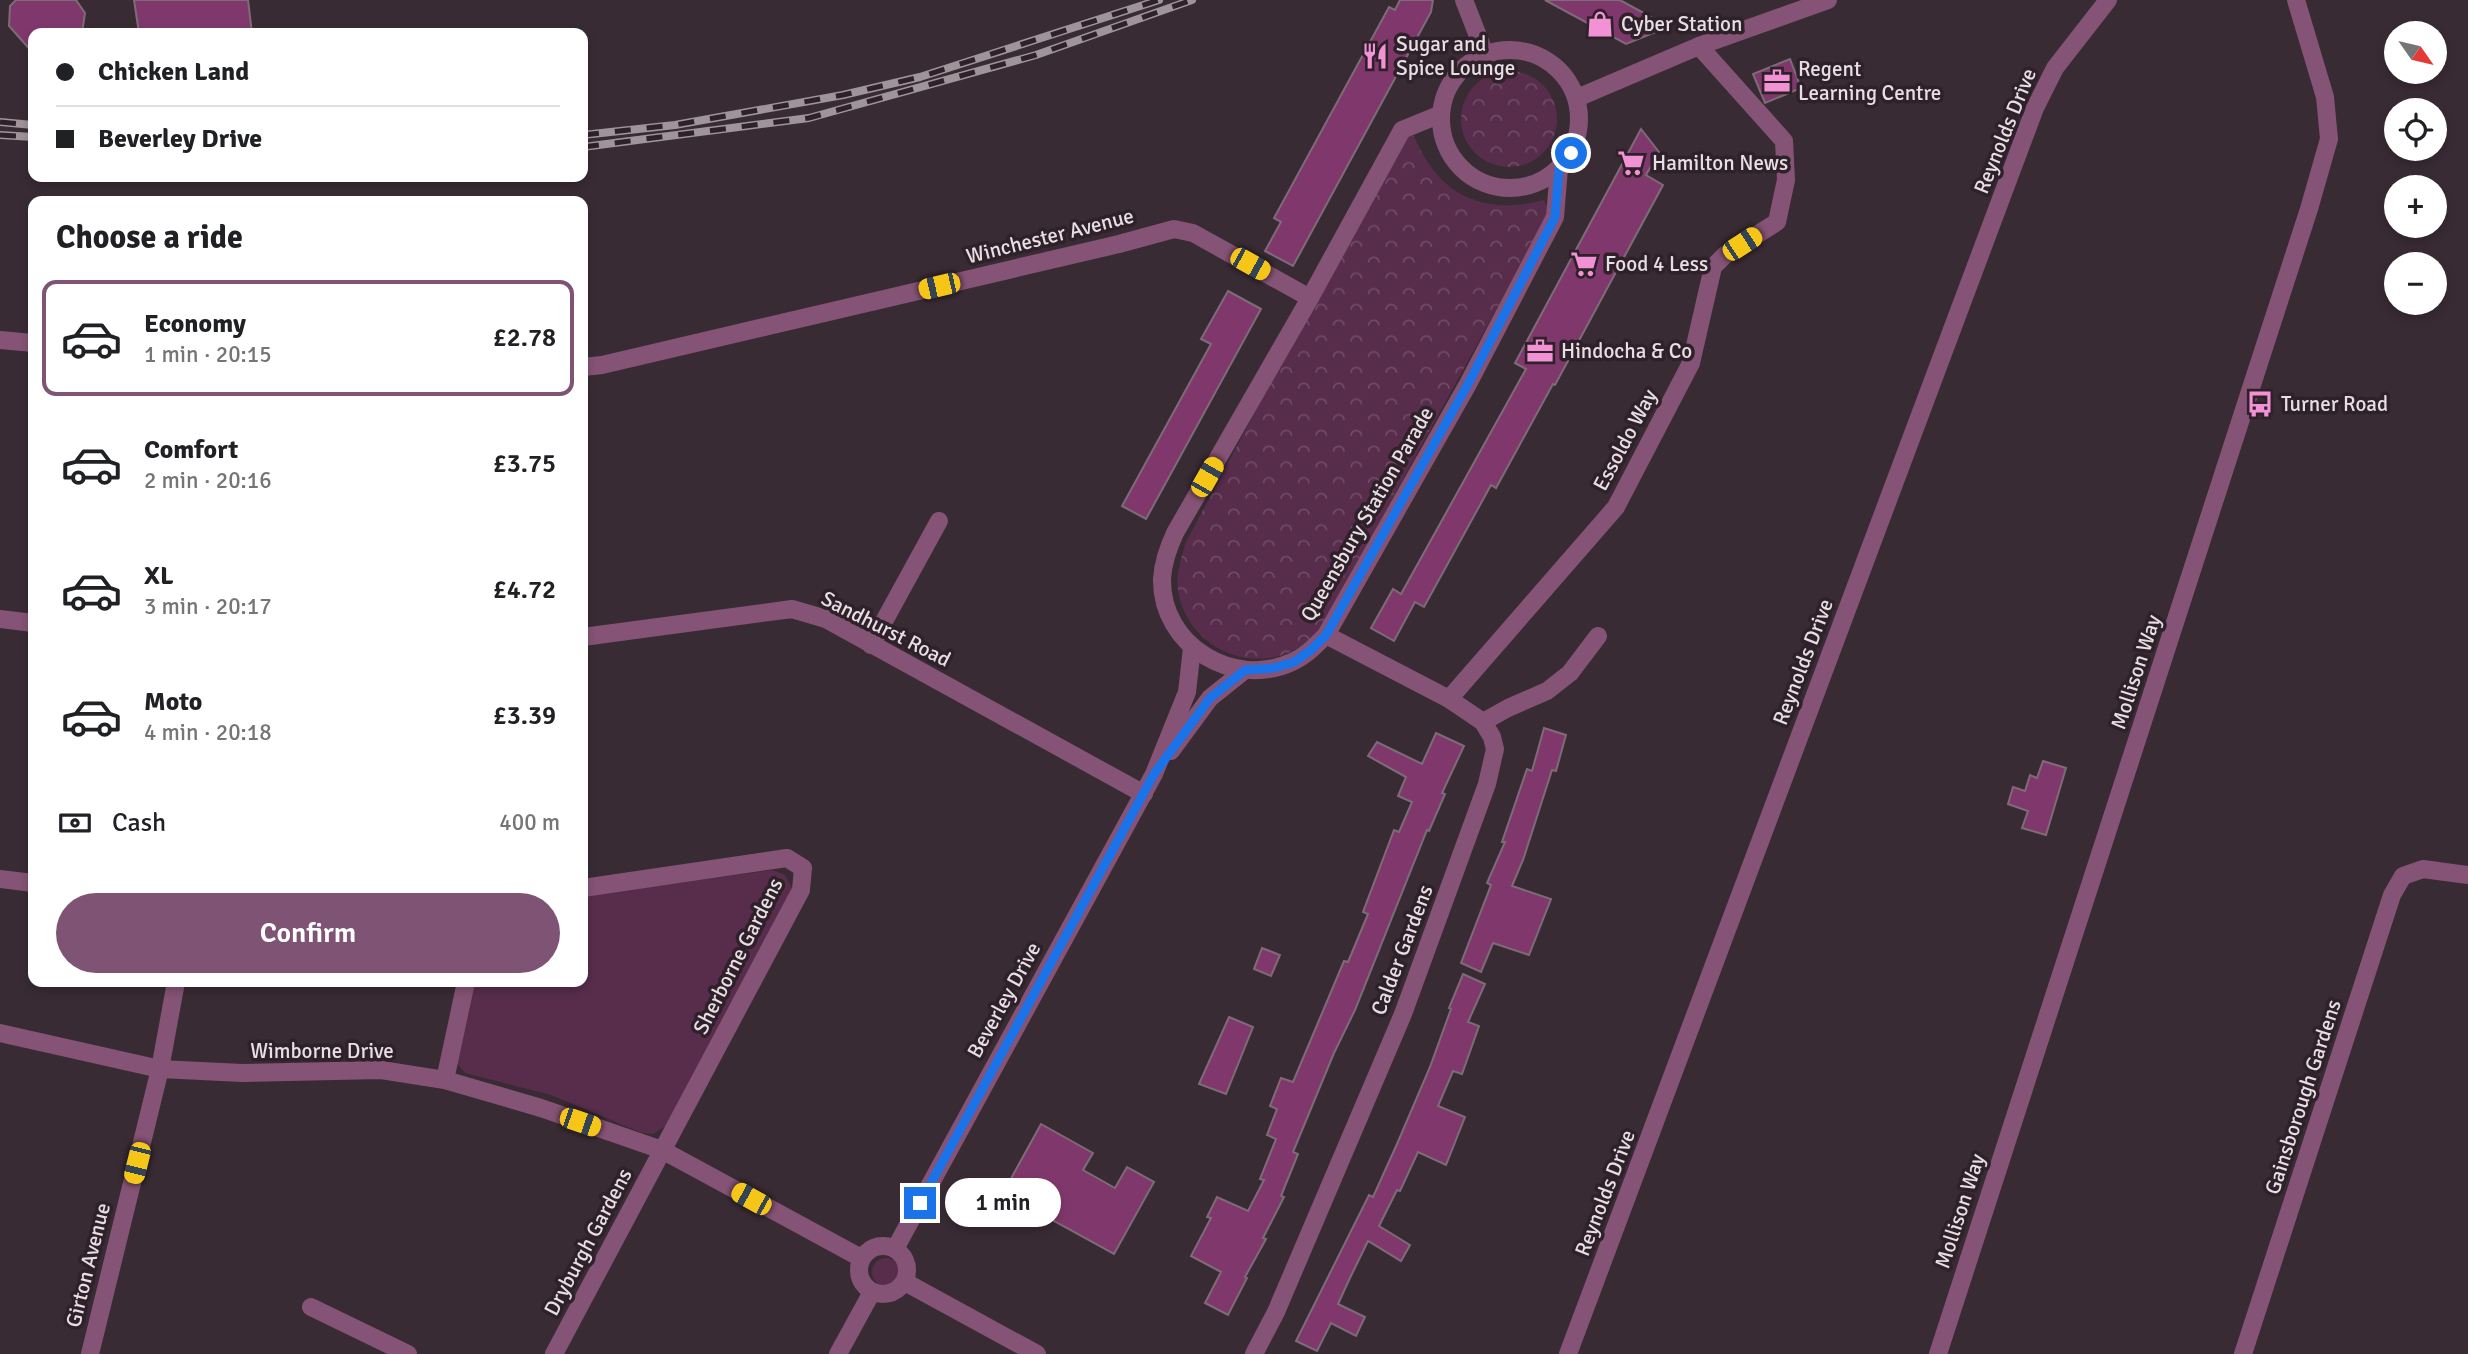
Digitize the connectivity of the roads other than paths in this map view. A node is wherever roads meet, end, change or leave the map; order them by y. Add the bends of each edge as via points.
1 (1464, 0) edge
2 (1828, 0) edge
3 (2108, 0) edge
4 (2296, 0) edge
5 (1699, 46) junction
6 (1485, 54) junction
7 (1577, 98) junction
8 (1441, 114) junction
9 (1559, 169) junction
10 (1310, 298) junction
11 (0, 340) edge
12 (28, 343) edge
13 (588, 366) edge
14 (939, 521) dead end
15 (0, 618) edge
16 (28, 622) edge
17 (1326, 635) junction
18 (1598, 636) dead end
19 (588, 637) edge
20 (871, 645) junction
21 (1192, 648) junction
22 (1245, 670) junction
23 (1449, 699) junction
24 (1483, 722) junction
25 (1154, 774) junction
26 (1143, 794) junction
27 (2468, 875) edge
28 (0, 879) edge
29 (28, 882) edge
30 (588, 887) edge
31 (175, 987) edge
32 (465, 987) edge
33 (0, 1033) edge
34 (160, 1069) junction
35 (445, 1080) junction
36 (662, 1150) junction
37 (895, 1249) junction
38 (861, 1258) junction
39 (905, 1282) junction
40 (872, 1292) junction
41 (311, 1307) dead end
42 (90, 1354) edge
43 (408, 1354) edge
44 (554, 1354) edge
45 (838, 1354) edge
46 (1037, 1354) edge
47 (1254, 1354) edge
48 (1568, 1354) edge
49 (1938, 1354) edge
50 (2243, 1354) edge

1 - 6 street
2 - 5 street
3 - 48 street, Reynolds Drive via 2055,68 2035,108
4 - 49 street, Mollison Way via 2325,97 2329,139
5 - 7 street
5 - 23 street, Essoldo Way via 1784,141 1786,180 1777,222 1713,267 1691,363 1616,507
6 - 7 street via 1530,52 1550,62
6 - 8 street via 1454,78
7 - 9 street via 1578,136
8 - 9 street via 1443,138 1454,160 1471,177 1493,187 1517,189 1540,182
8 - 10 street, Queensbury Station Parade via 1402,130
9 - 17 street, Queensbury Station Parade via 1555,217 1468,384
10 - 13 street, Winchester Avenue via 1193,233 1174,229
10 - 21 street, Queensbury Station Parade via 1165,556 1166,606
11 - 12 street
14 - 20 street
15 - 16 street
17 - 22 street, Queensbury Station Parade via 1294,662
17 - 23 street
18 - 24 street via 1570,673 1547,691
19 - 20 street, Sandhurst Road via 792,609 826,619
20 - 26 street, Sandhurst Road
21 - 22 street, Queensbury Station Parade via 1215,662
21 - 25 street, Beverley Drive via 1187,692
22 - 25 street, Beverley Drive via 1210,698
23 - 24 street
24 - 47 street, Calder Gardens via 1495,749 1488,784 1403,1014
25 - 26 street, Beverley Drive
26 - 37 street, Beverley Drive
27 - 50 street, Gainsborough Gardens via 2423,869 2403,876 2392,895
28 - 29 street
30 - 36 street, Sherborne Gardens via 788,858 803,868 801,890
31 - 34 street, Girton Avenue
32 - 35 street
33 - 34 street, Wimborne Drive
34 - 35 street, Wimborne Drive via 242,1073 381,1070
34 - 42 street, Girton Avenue
35 - 36 street, Wimborne Drive
36 - 38 street, Wimborne Drive
36 - 44 street, Dryburgh Gardens
37 - 38 street via 876,1247
37 - 39 street via 907,1263
38 - 40 street via 860,1277
39 - 40 street via 890,1294
39 - 46 street
40 - 45 street
41 - 43 street

